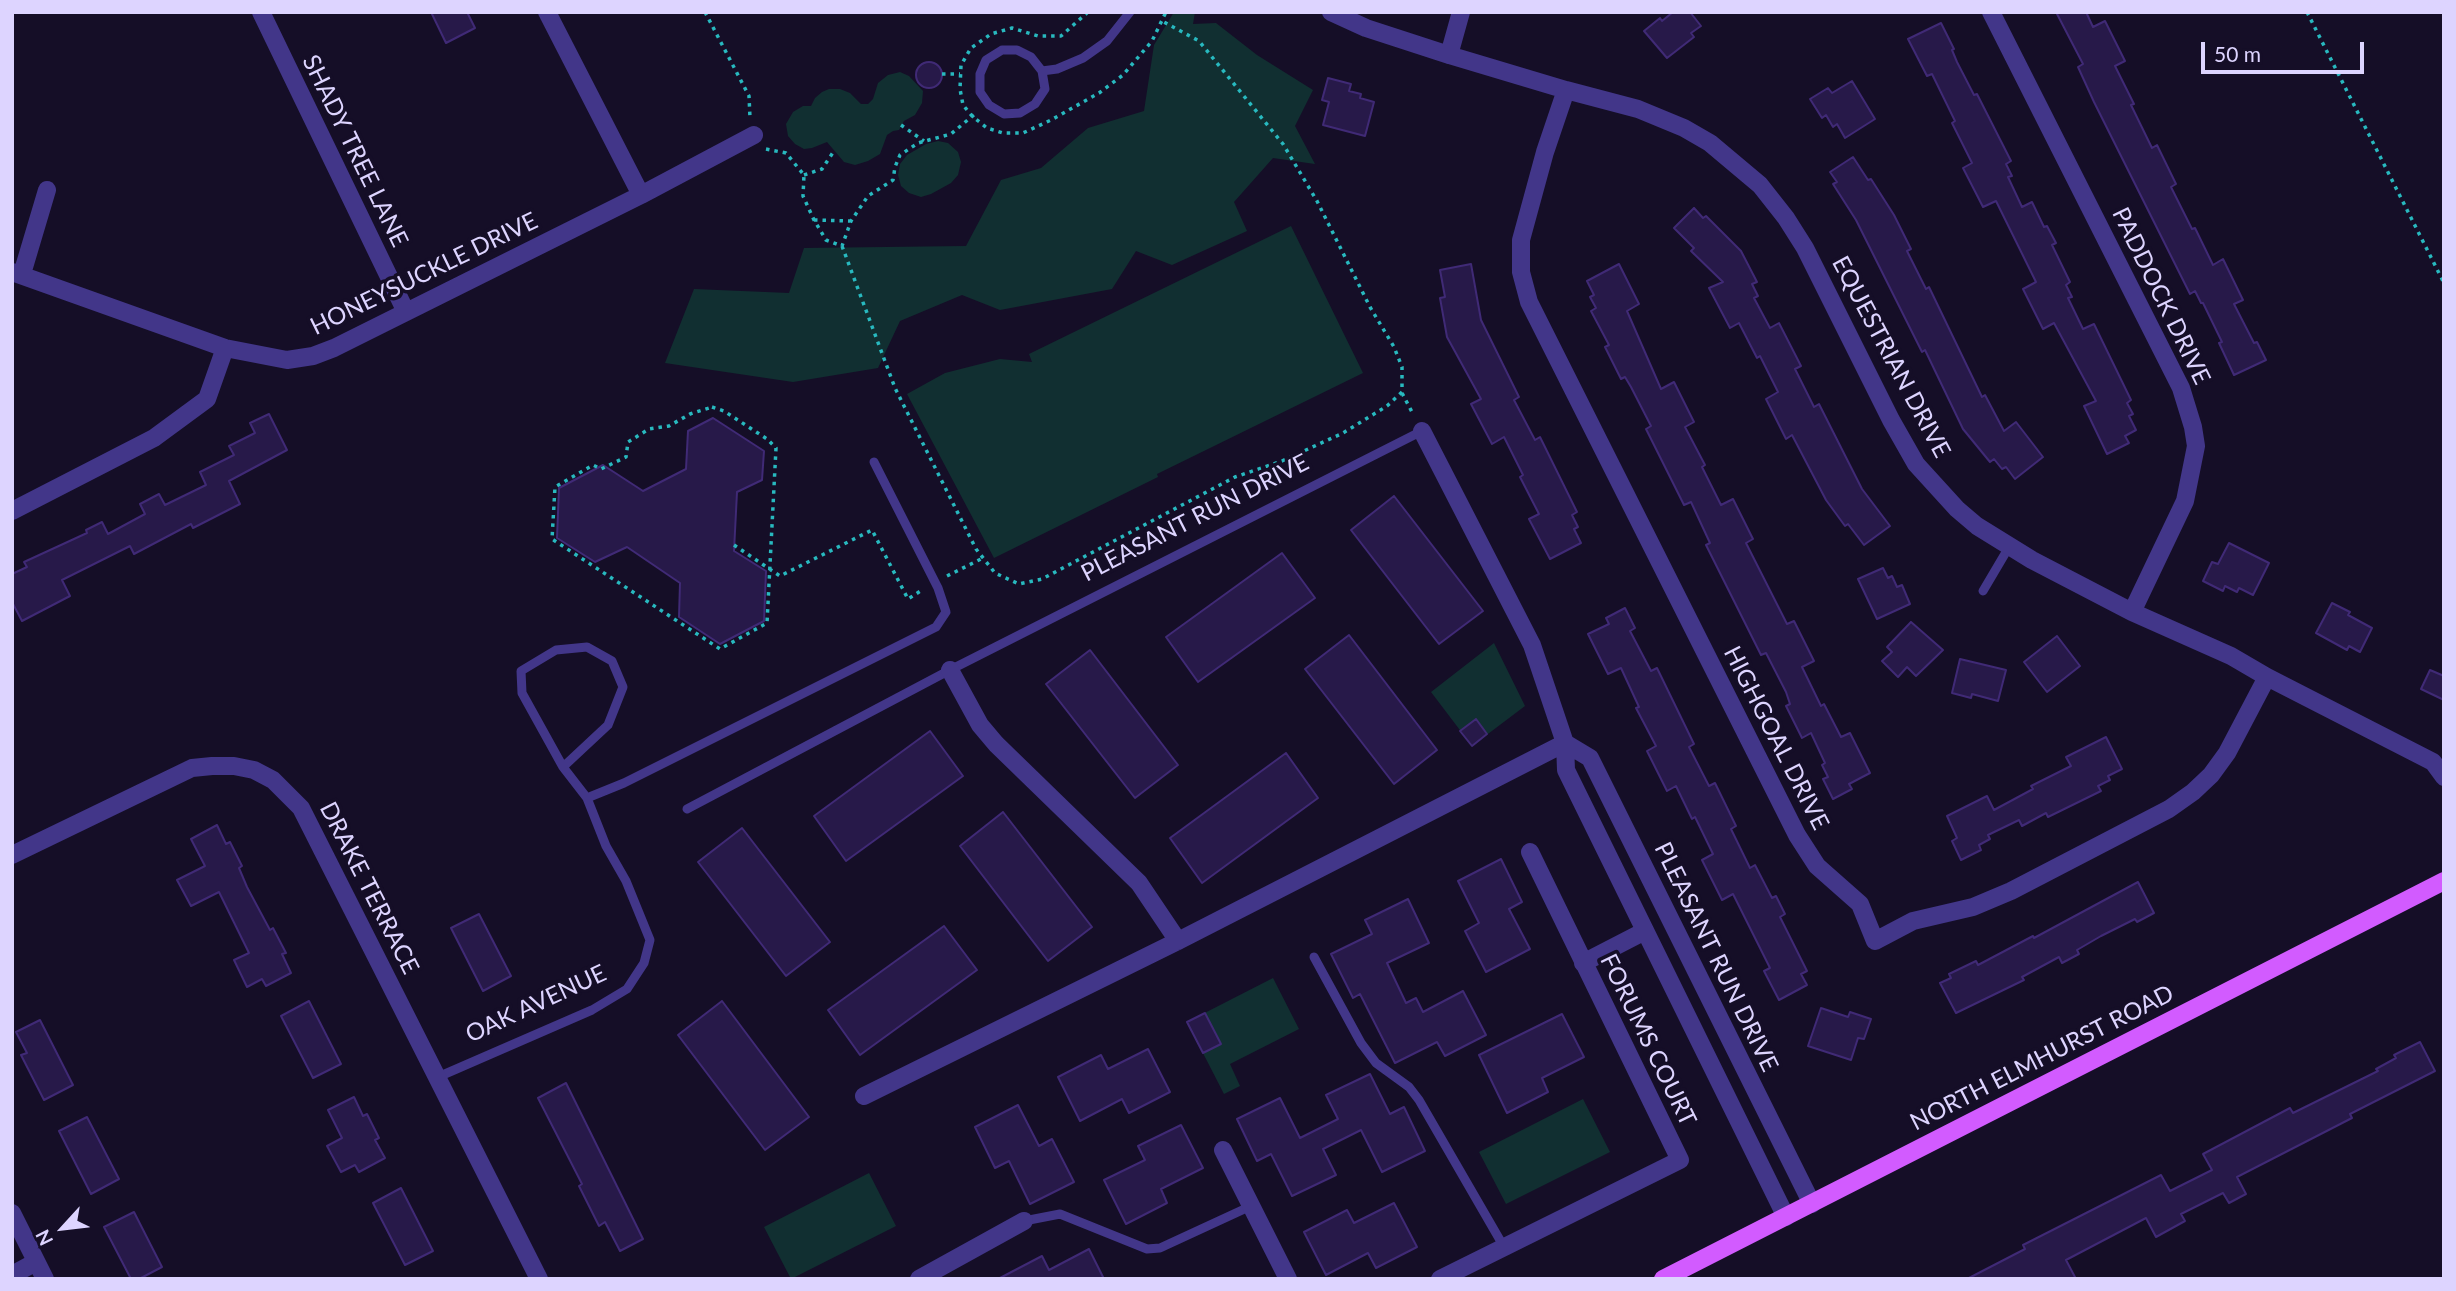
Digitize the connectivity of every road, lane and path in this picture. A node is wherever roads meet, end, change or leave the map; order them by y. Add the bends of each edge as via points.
1 (261, 12) edge
2 (547, 12) edge
3 (705, 12) edge
4 (1130, 12) edge
5 (1331, 12) edge
6 (1461, 12) edge
7 (1991, 12) edge
8 (2307, 12) edge
9 (1162, 21) dead end
10 (1449, 55) junction
11 (1042, 71) junction
12 (942, 74) dead end
13 (960, 74) dead end
14 (1566, 90) junction
15 (989, 105) junction
16 (901, 125) dead end
17 (754, 135) junction
18 (924, 141) junction
19 (834, 151) dead end
20 (804, 174) junction
21 (47, 190) dead end
22 (642, 195) junction
23 (814, 220) junction
24 (851, 221) junction
25 (842, 246) junction
26 (17, 273) edge
27 (2444, 283) edge
28 (406, 312) junction
29 (225, 348) junction
30 (1402, 392) junction
31 (1422, 431) junction
32 (874, 462) dead end
33 (12, 511) edge
34 (734, 545) dead end
35 (2009, 547) junction
36 (983, 558) junction
37 (770, 569) junction
38 (935, 582) junction
39 (1983, 591) dead end
40 (2132, 612) junction
41 (950, 670) junction
42 (2267, 677) junction
43 (1565, 743) junction
44 (563, 767) junction
45 (2444, 777) edge
46 (587, 798) junction
47 (687, 809) dead end
48 (1530, 852) dead end
49 (12, 855) edge
50 (2444, 881) edge
51 (1645, 931) junction
52 (1178, 941) junction
53 (1314, 957) dead end
54 (1583, 963) junction
55 (438, 1077) junction
56 (864, 1096) dead end
57 (1223, 1150) dead end
58 (1812, 1204) junction
59 (1251, 1206) junction
60 (12, 1213) edge
61 (1786, 1217) junction
62 (1024, 1221) joint
63 (1504, 1247) junction
64 (40, 1271) edge
65 (12, 1275) edge
66 (539, 1279) edge
67 (919, 1279) edge
68 (1288, 1279) edge
69 (1440, 1279) edge
70 (1663, 1279) edge

1 - 28 street, SHADY TREE LANE
2 - 22 street
3 - 17 path via 749,96
4 - 11 lane via 1107,41 1083,58
5 - 10 street, EQUESTRIAN DRIVE
6 - 10 street
7 - 40 street, PADDOCK DRIVE via 2181,388 2193,427 2196,446 2185,501
8 - 27 path
9 - 30 path via 1199,41 1283,144 1394,347 1402,367
10 - 14 street, EQUESTRIAN DRIVE
11 - 15 lane via 1045,89 1035,104 1020,113 1004,114
11 - 15 lane via 1031,57 1017,50 1002,50 986,60 980,74 981,92
12 - 13 path
14 - 35 street, EQUESTRIAN DRIVE via 1639,109 1684,128 1760,186 1805,248 1916,464 1957,509
14 - 42 street, HIGHGOAL DRIVE via 1523,232 1521,272 1529,302 1797,835 1817,866 1860,904 1875,941 1913,921 1973,907 2011,891 2169,809 2211,775
15 - 18 path via 951,134
16 - 18 path
17 - 20 path via 764,148 786,153
17 - 22 street, HONEYSUCKLE DRIVE
18 - 24 path via 900,155 893,180 867,196
19 - 20 path via 822,169
20 - 23 path via 803,196
21 - 26 street, HONEYSUCKLE DRIVE
22 - 28 street, HONEYSUCKLE DRIVE
23 - 24 path
23 - 25 path via 826,240
24 - 25 path
25 - 36 path via 895,388
26 - 29 street, HONEYSUCKLE DRIVE
28 - 29 street, HONEYSUCKLE DRIVE via 313,356 287,360
29 - 33 street via 207,399 155,438
30 - 31 path
30 - 36 path via 1343,433 1235,477 1042,579 1019,584 995,573
31 - 41 lane, PLEASANT RUN DRIVE
31 - 43 street via 1532,645
32 - 38 lane
34 - 37 path
35 - 39 lane
35 - 40 street, EQUESTRIAN DRIVE
36 - 38 path
37 - 37 path via 767,623 720,649 552,539 555,487 593,465 601,470 626,457 628,442 649,429 669,426 712,407 724,411 776,448
37 - 38 path via 780,576 872,530 908,599
38 - 46 lane via 946,612 936,627
40 - 42 street, EQUESTRIAN DRIVE
41 - 47 lane, PLEASANT RUN DRIVE
41 - 52 street via 980,725 1139,883
42 - 45 street, EQUESTRIAN DRIVE via 2433,762
43 - 51 street via 1566,769
43 - 52 street
43 - 58 street, PLEASANT RUN DRIVE via 1590,758
44 - 44 lane via 608,725 623,687 612,661 587,647 556,650 521,671 522,693
44 - 46 lane
46 - 55 lane, OAK AVENUE via 650,940 645,962 627,989 592,1010
48 - 54 street, FORUMS COURT
49 - 55 street, DRAKE TERRACE via 192,768 212,765 254,770 301,808
50 - 58 main road, NORTH ELMHURST ROAD
51 - 54 street
51 - 61 street
52 - 56 street
53 - 63 lane via 1376,1063 1419,1100
54 - 63 street, FORUMS COURT via 1680,1160
55 - 66 street, DRAKE TERRACE
57 - 59 street
58 - 61 main road, NORTH ELMHURST ROAD
59 - 62 lane via 1160,1248 1147,1249 1060,1214
59 - 68 street
60 - 64 street
61 - 70 main road, NORTH ELMHURST ROAD
62 - 67 street
63 - 69 street, FORUMS COURT
64 - 65 street

